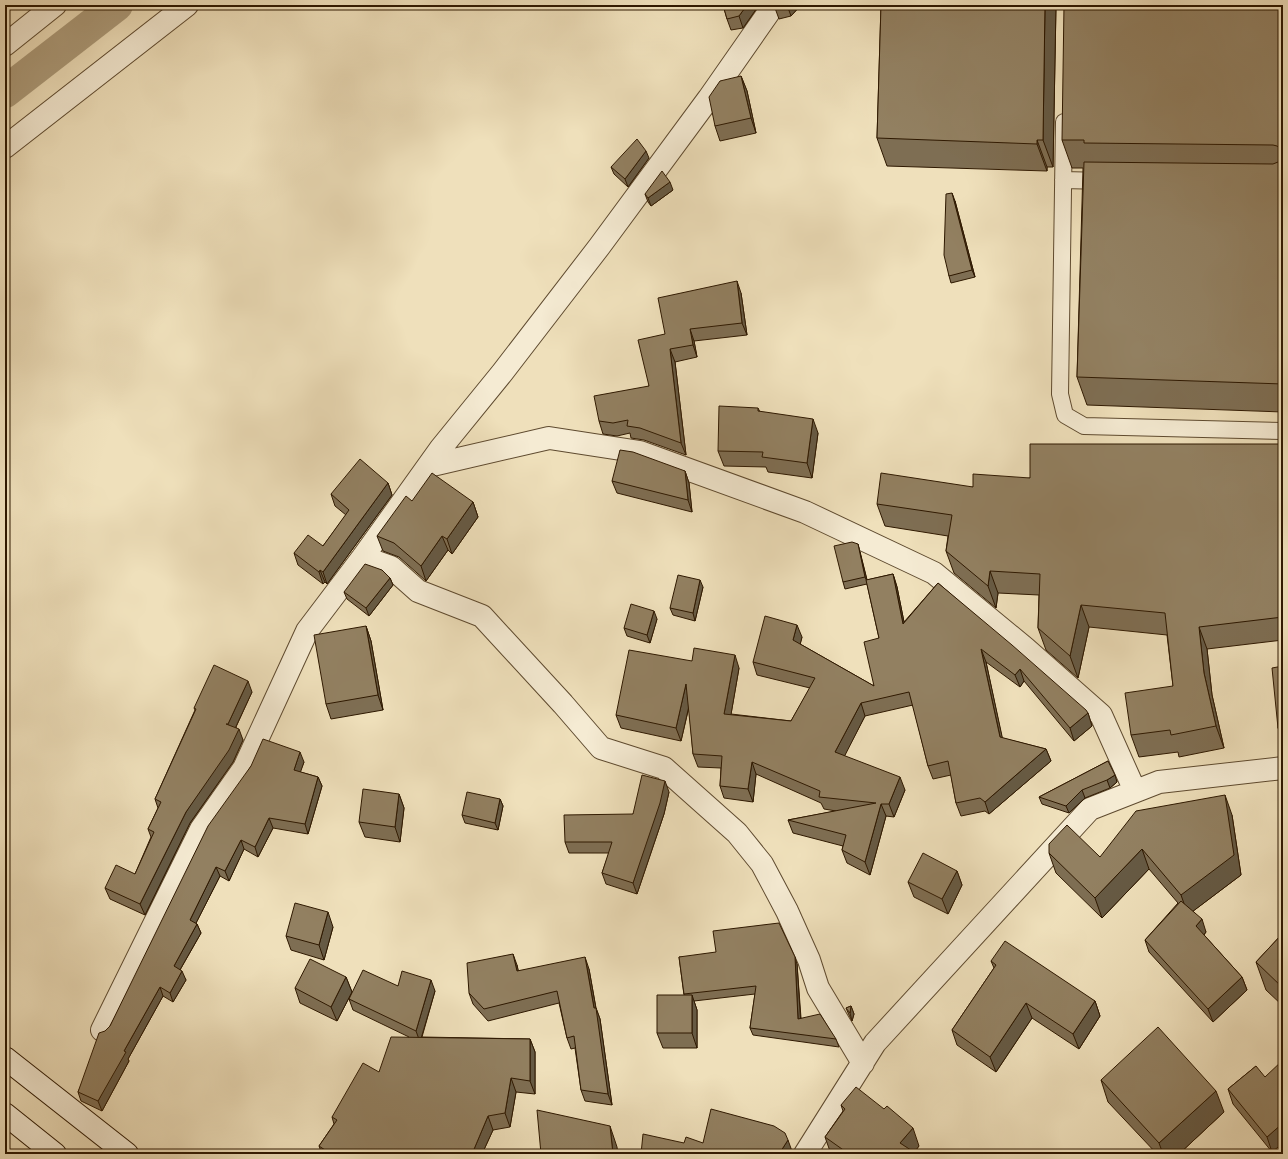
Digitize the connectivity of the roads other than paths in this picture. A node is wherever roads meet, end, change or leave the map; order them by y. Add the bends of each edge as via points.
1 (55, 5) edge
2 (188, 5) edge
3 (774, 5) edge
4 (5, 45) edge
5 (1064, 109) edge
6 (5, 146) edge
7 (1063, 180) junction
8 (1118, 181) edge
9 (1283, 431) edge
10 (428, 466) junction
11 (363, 557) junction
12 (1283, 768) edge
13 (1135, 791) junction
14 (102, 1030) edge
15 (5, 1058) edge
16 (863, 1063) junction
17 (5, 1114) edge
18 (55, 1154) edge
19 (127, 1154) edge
20 (805, 1154) edge

1 - 4 street
2 - 6 street
3 - 10 street via 599,248
5 - 7 lane
7 - 8 lane
7 - 9 lane via 1060,394 1065,415 1084,426
10 - 11 street
10 - 13 street via 550,438 640,452 813,515 934,573 1025,648 1101,715
11 - 14 street via 307,631 244,768 201,829
11 - 16 street via 391,567 418,591 482,616 601,748 664,768 737,833 762,864 809,960 818,988
12 - 13 street via 1160,782
13 - 16 street via 1090,809 875,1043
15 - 19 street
16 - 20 street
17 - 18 street

